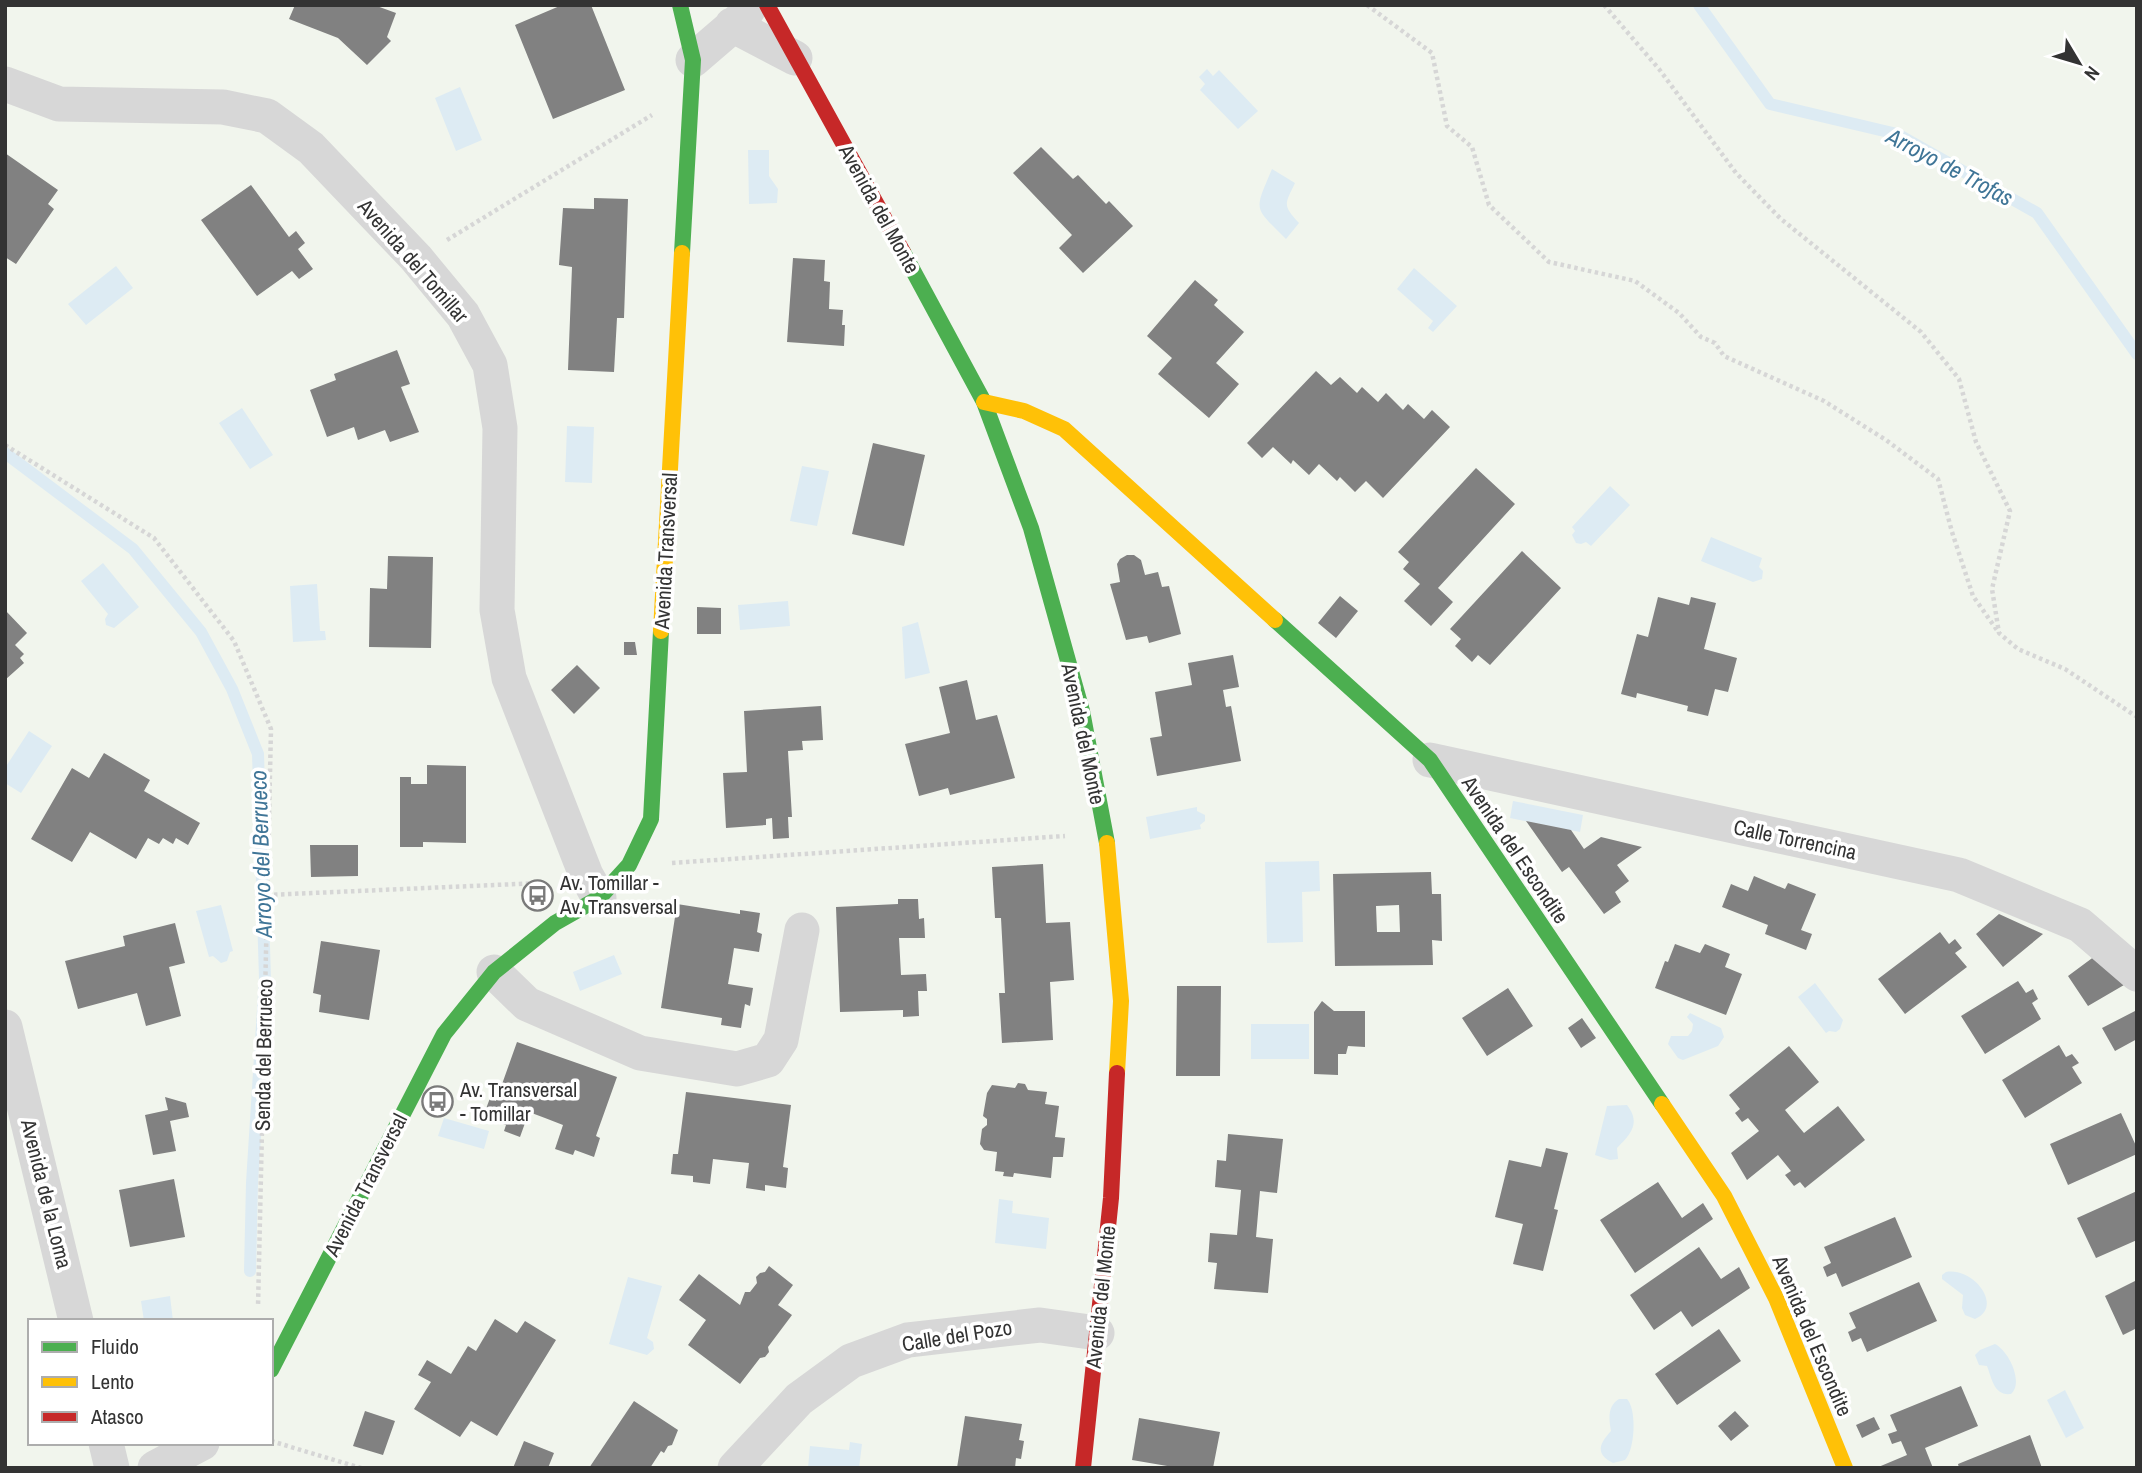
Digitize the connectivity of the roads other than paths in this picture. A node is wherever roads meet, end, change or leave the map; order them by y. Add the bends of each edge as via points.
1 (767, 5) edge
2 (681, 7) edge
3 (741, 15) edge
4 (794, 58) junction
5 (693, 60) junction
6 (5, 84) edge
7 (984, 402) junction
8 (1430, 761) junction
9 (599, 898) junction
10 (802, 930) dead end
11 (494, 972) junction
12 (2137, 974) edge
13 (5, 1027) edge
14 (76, 1319) edge
15 (1097, 1333) junction
16 (273, 1366) edge
17 (106, 1445) edge
18 (198, 1445) edge
19 (112, 1468) edge
20 (155, 1468) edge
21 (735, 1468) edge
22 (1083, 1468) edge
23 (1845, 1468) edge

1 - 4 street, Avenida del Monte
2 - 3 street, Avenida Transversal via 699,25 710,28
2 - 5 street, Avenida Transversal
3 - 4 street
3 - 5 street
4 - 7 street, Avenida del Monte
5 - 9 street, Avenida Transversal via 651,819 629,865
6 - 9 street, Avenida del Tomillar via 58,104 223,107 267,116 311,149 416,258 463,315 490,365 500,428 497,610 509,678
7 - 8 street, Avenida del Escondite via 1024,411 1064,429
7 - 15 street, Avenida del Monte via 1035,541 1082,711 1110,860 1121,1001 1111,1198
8 - 12 street, Calle Torrencina via 1959,876 2080,925
8 - 23 street, Avenida del Escondite via 1724,1196 1776,1298
9 - 11 street, Avenida Transversal via 555,923
10 - 11 street via 781,1040 768,1060 737,1069 640,1053 527,1004
11 - 16 street, Avenida Transversal via 444,1034
13 - 14 street, Avenida de la Loma
15 - 21 street, Calle del Pozo via 1040,1325 908,1340 851,1361 799,1399
15 - 22 street, Avenida del Monte
17 - 19 street
18 - 20 street

